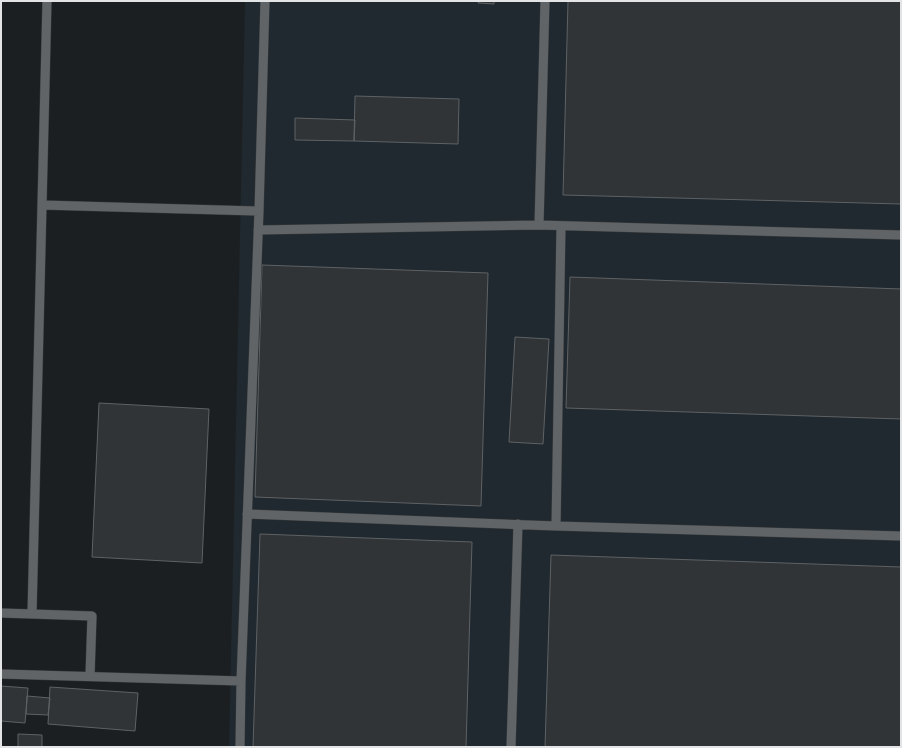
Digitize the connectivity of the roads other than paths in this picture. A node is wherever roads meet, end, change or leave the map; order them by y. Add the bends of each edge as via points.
1 (48, 1) edge
2 (265, 1) edge
3 (545, 1) edge
4 (42, 205) junction
5 (259, 211) junction
6 (539, 225) junction
7 (561, 226) junction
8 (258, 230) junction
9 (901, 235) edge
10 (247, 514) junction
11 (518, 524) junction
12 (556, 526) junction
13 (901, 536) edge
14 (1, 613) edge
15 (32, 614) junction
16 (1, 674) edge
17 (90, 676) junction
18 (241, 681) junction
19 (240, 747) edge
20 (512, 747) edge

1 - 4 lane
2 - 5 lane
3 - 6 lane
4 - 5 lane
4 - 15 lane
5 - 8 lane
6 - 7 lane
6 - 8 lane
7 - 9 lane
7 - 12 lane
8 - 10 lane
10 - 11 lane
10 - 18 lane
11 - 12 lane
11 - 20 lane
12 - 13 lane
14 - 15 lane
15 - 17 lane via 92,616
16 - 17 lane
17 - 18 lane
18 - 19 lane

